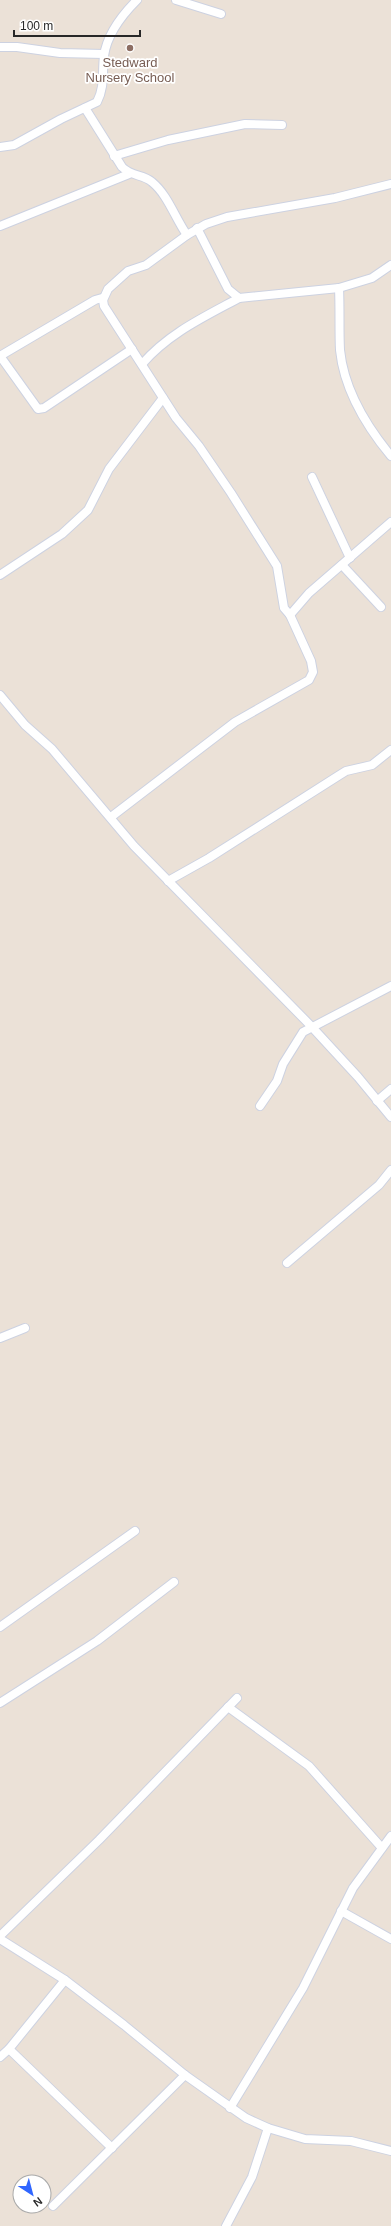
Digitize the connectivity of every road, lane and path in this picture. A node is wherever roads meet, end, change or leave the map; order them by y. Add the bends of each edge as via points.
1 (137, 0) edge
2 (176, 0) edge
3 (221, 14) dead end
4 (0, 47) edge
5 (104, 54) junction
6 (85, 108) junction
7 (282, 125) dead end
8 (0, 147) edge
9 (114, 156) junction
10 (129, 174) junction
11 (391, 184) edge
12 (0, 226) edge
13 (197, 228) junction
14 (186, 235) junction
15 (391, 265) edge
16 (339, 288) junction
17 (239, 298) junction
18 (103, 300) junction
19 (132, 349) junction
20 (0, 356) edge
21 (142, 364) junction
22 (163, 398) junction
23 (391, 456) edge
24 (312, 478) dead end
25 (391, 522) edge
26 (350, 558) junction
27 (342, 565) junction
28 (0, 575) edge
29 (381, 606) dead end
30 (290, 615) junction
31 (0, 695) edge
32 (391, 750) edge
33 (111, 817) junction
34 (168, 881) junction
35 (391, 986) edge
36 (310, 1026) junction
37 (391, 1089) edge
38 (377, 1101) junction
39 (260, 1106) dead end
40 (391, 1117) edge
41 (391, 1170) edge
42 (287, 1263) dead end
43 (25, 1328) dead end
44 (0, 1338) edge
45 (135, 1531) dead end
46 (174, 1582) dead end
47 (0, 1626) edge
48 (237, 1698) dead end
49 (0, 1703) edge
50 (228, 1707) junction
51 (391, 1836) edge
52 (382, 1848) junction
53 (341, 1910) junction
54 (0, 1938) edge
55 (391, 1939) edge
56 (65, 1980) junction
57 (9, 2049) junction
58 (0, 2058) edge
59 (185, 2075) junction
60 (230, 2108) junction
61 (268, 2128) junction
62 (112, 2148) junction
63 (391, 2151) edge
64 (53, 2206) dead end
65 (226, 2226) edge

1 - 5 street via 110,36
2 - 3 street
4 - 5 street
5 - 6 street via 101,94 97,102
6 - 8 street via 61,118 14,146
6 - 9 street
7 - 9 street via 245,124 168,140
9 - 10 street
10 - 12 street
10 - 14 street via 151,181 158,187
11 - 13 street via 335,198 227,217
13 - 14 street
13 - 17 street via 228,289
14 - 18 street via 146,265 128,271 108,289
15 - 16 street via 372,278
16 - 17 street
16 - 23 street via 340,351 347,378 356,403 374,436
17 - 21 street via 183,328 153,351
18 - 19 street via 104,306
18 - 20 street via 95,300
19 - 20 street via 44,408 38,409
19 - 21 street
21 - 22 street
22 - 28 street via 109,470 88,510 62,534
22 - 30 street via 231,493 277,566 284,608
24 - 26 street
25 - 26 street
26 - 27 street
27 - 29 street
27 - 30 street via 309,593
30 - 33 street via 311,661 313,672 309,680 235,722
31 - 33 street via 25,725 52,749
32 - 34 street via 372,765 346,771
33 - 34 street via 134,846
34 - 36 street
35 - 36 street
36 - 38 street
36 - 39 street via 303,1032 283,1064 277,1081
37 - 38 street
38 - 40 street
41 - 42 street via 379,1185
43 - 44 street
45 - 47 street
46 - 49 street via 97,1640
48 - 50 street
50 - 52 street via 309,1766
50 - 54 street
51 - 52 street
52 - 53 street via 353,1888
53 - 55 street
53 - 60 street via 303,1988
54 - 56 street
56 - 57 street
56 - 59 street
57 - 58 street
57 - 62 street
59 - 60 street
59 - 62 street
60 - 61 street
61 - 63 street via 305,2140 351,2141
61 - 65 street via 252,2177
62 - 64 street

